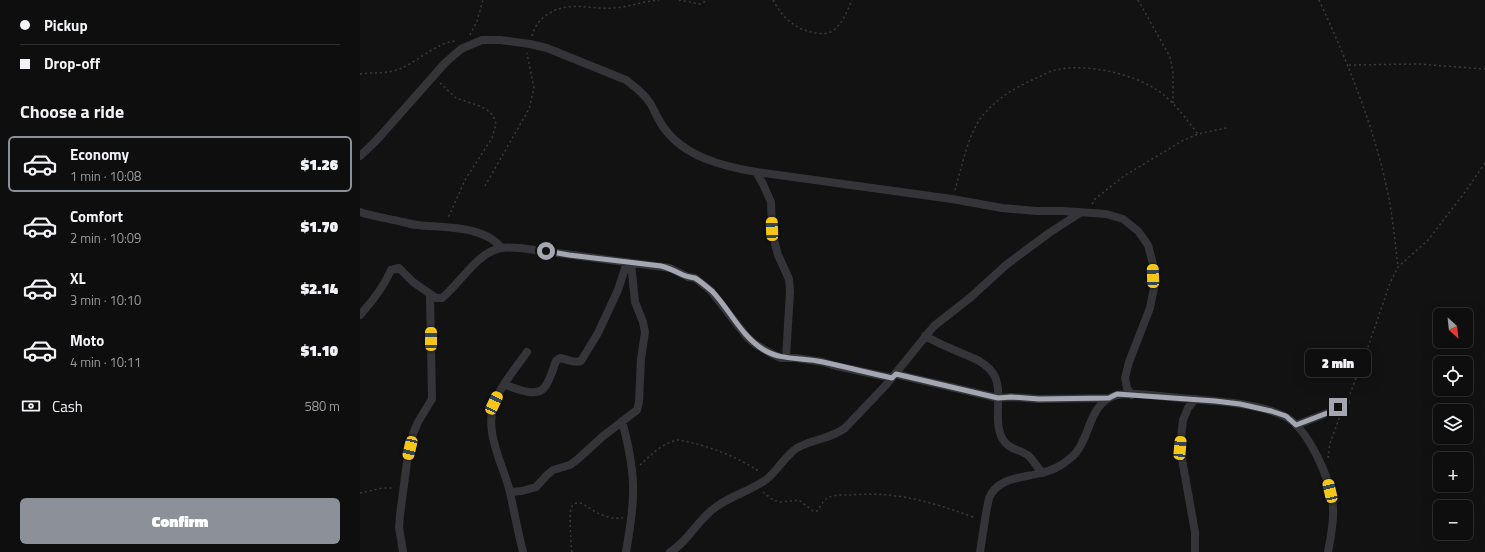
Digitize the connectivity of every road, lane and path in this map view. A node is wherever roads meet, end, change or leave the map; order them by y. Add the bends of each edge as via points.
1 (483, 0) edge
2 (659, 0) edge
3 (679, 0) edge
4 (708, 0) edge
5 (772, 0) edge
6 (852, 0) edge
7 (1138, 0) edge
8 (1319, 0) edge
9 (527, 43) junction
10 (462, 46) junction
11 (1348, 65) junction
12 (1485, 69) edge
13 (360, 74) edge
14 (434, 76) junction
15 (1173, 103) junction
16 (1226, 128) dead end
17 (1198, 134) junction
18 (360, 156) edge
19 (1485, 163) edge
20 (756, 172) junction
21 (485, 186) dead end
22 (952, 199) junction
23 (360, 212) edge
24 (1082, 213) junction
25 (446, 228) junction
26 (501, 248) junction
27 (629, 262) junction
28 (1398, 267) junction
29 (430, 294) junction
30 (360, 315) edge
31 (925, 336) junction
32 (527, 352) dead end
33 (786, 358) junction
34 (894, 376) junction
35 (504, 384) junction
36 (1132, 395) junction
37 (998, 398) junction
38 (1109, 398) junction
39 (1195, 399) junction
40 (1346, 402) joint
41 (1340, 416) dead end
42 (622, 421) junction
43 (1296, 425) junction
44 (632, 472) junction
45 (1043, 473) junction
46 (1326, 476) junction
47 (768, 478) junction
48 (755, 487) junction
49 (402, 488) junction
50 (510, 492) junction
51 (360, 493) edge
52 (631, 517) junction
53 (985, 521) junction
54 (403, 552) edge
55 (523, 552) edge
56 (572, 552) edge
57 (626, 552) edge
58 (670, 552) edge
59 (980, 552) edge
60 (1195, 552) edge
61 (1328, 552) edge

1 - 10 path via 474,28
2 - 9 path via 600,9 566,6 556,9 542,18
3 - 4 path via 700,4
5 - 6 path via 783,15 799,29 824,34 839,24
7 - 15 path via 1170,57
8 - 11 path
9 - 10 street via 482,40
9 - 20 street via 547,48 626,80 646,96 664,129 694,154 731,167
9 - 21 path via 534,88 529,109
10 - 13 path via 454,41 444,43 397,70
10 - 14 street
11 - 12 path via 1419,64
11 - 28 path via 1383,171 1389,196
14 - 18 street
14 - 25 path via 456,98 490,112 496,124 492,138 468,175 449,214
15 - 17 path
15 - 22 path via 1144,83 1114,72 1079,68 1055,70 1023,83 1001,98 983,115 974,131
16 - 17 path
17 - 24 path via 1124,176
19 - 28 path via 1428,240
20 - 22 street
20 - 33 street via 771,202 775,244 789,279
22 - 24 street via 1002,208
23 - 25 street via 407,224
24 - 31 street via 1006,265
24 - 36 street via 1106,214 1124,219 1138,231 1148,245 1153,264 1154,288 1150,308 1125,378
25 - 26 street via 458,228 490,237
26 - 27 street via 520,248
26 - 29 street via 479,260 442,298
27 - 33 street via 670,268 695,278 711,291 747,337 774,355
27 - 35 street via 598,333 581,360 574,362 560,358 556,361 544,388 540,391 531,392
27 - 42 street via 635,302 645,332 637,410
28 - 40 path
29 - 30 street via 396,268 391,270 377,296
29 - 49 street via 432,399 413,434
31 - 34 street
31 - 37 street via 983,364 996,380
32 - 35 street
33 - 34 street via 823,362
34 - 37 street
34 - 47 street via 845,428 796,449
35 - 50 street via 491,415 496,447
36 - 38 street via 1117,394
36 - 39 street
37 - 38 street
37 - 45 street via 997,418 1002,438 1013,449 1028,455
38 - 45 street via 1100,404 1095,412 1076,454
39 - 43 street via 1271,411 1286,416
39 - 60 street via 1183,420 1180,448
40 - 43 street via 1330,412
41 - 46 path via 1330,443
42 - 44 street
42 - 50 street via 574,462 553,470 536,487
43 - 46 street via 1308,440
44 - 47 path via 661,447 678,440 728,454 749,464
44 - 52 street
45 - 53 street via 998,485 989,498
46 - 61 street via 1333,506
47 - 48 street
48 - 53 path via 780,502 799,500 813,511 817,511 826,499 834,496 865,493 898,495 928,502
48 - 58 street via 723,502 705,515 683,542
49 - 51 path via 383,488
49 - 54 street via 399,527
50 - 55 street
52 - 56 path via 605,516 578,502 570,511
52 - 57 street
53 - 59 street

